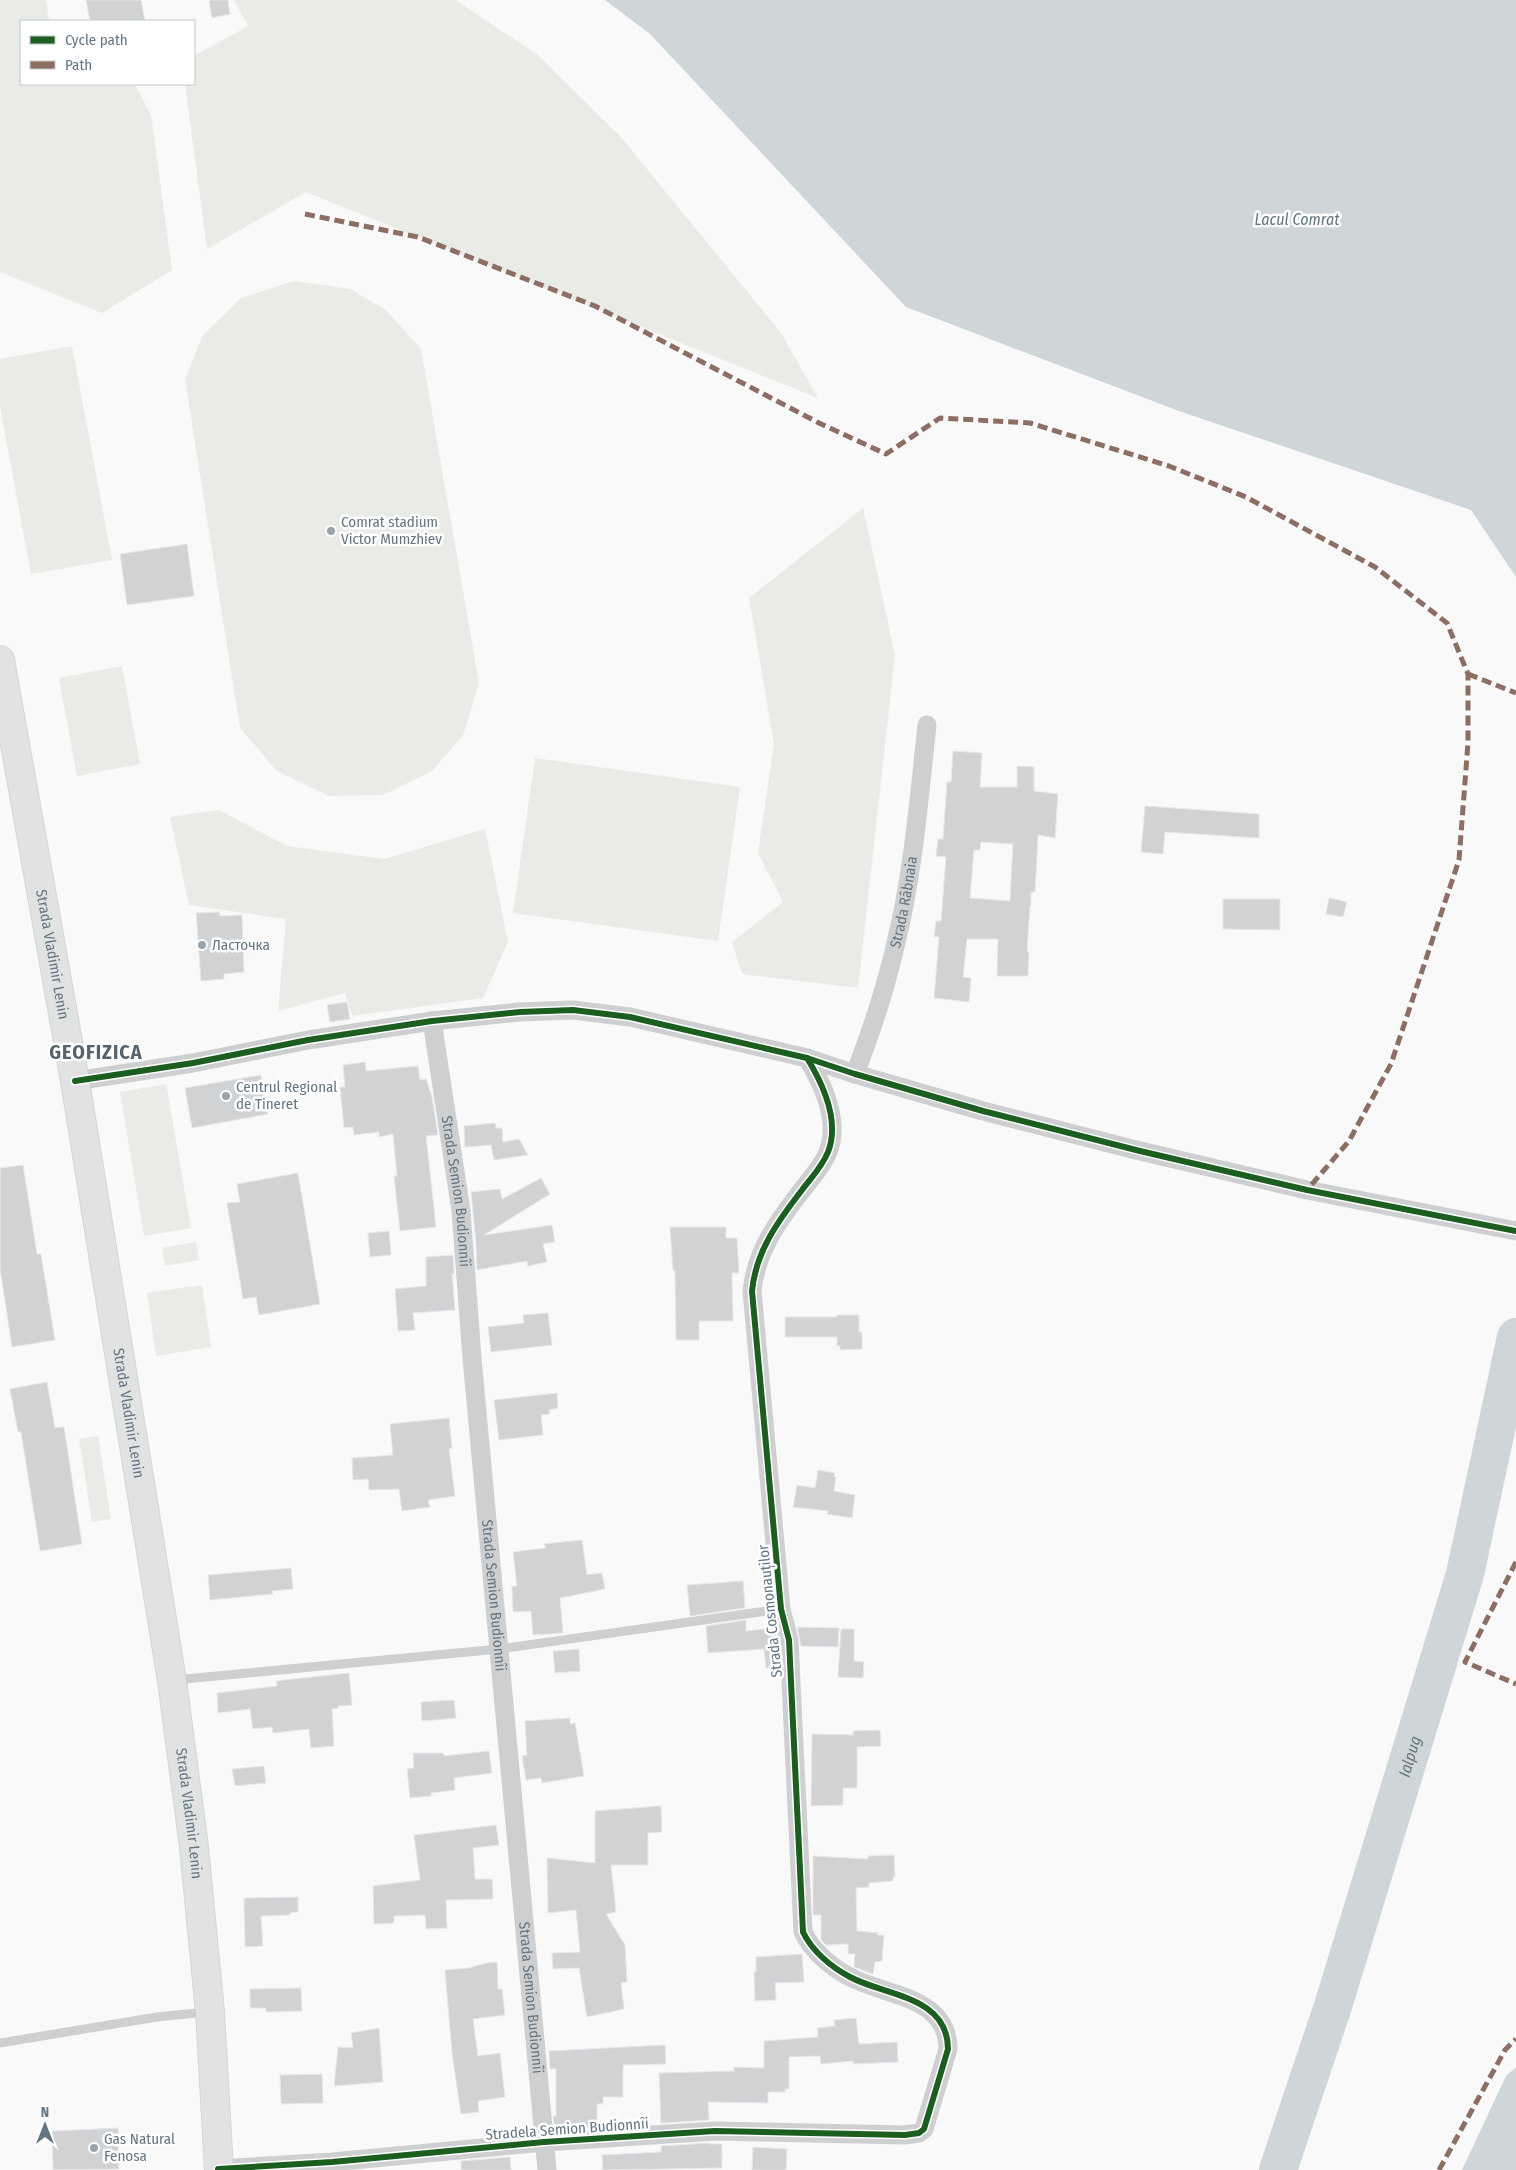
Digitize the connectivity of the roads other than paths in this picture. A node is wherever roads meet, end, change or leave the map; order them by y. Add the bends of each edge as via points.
1 (0, 660) edge
2 (927, 725) dead end
3 (432, 1021) junction
4 (807, 1058) junction
5 (855, 1074) junction
6 (75, 1081) junction
7 (1516, 1231) edge
8 (781, 1609) junction
9 (498, 1649) junction
10 (172, 1681) junction
11 (210, 2012) junction
12 (0, 2043) edge
13 (919, 2133) joint
14 (544, 2142) junction
15 (218, 2170) edge
16 (547, 2170) edge

1 - 6 main road, Strada Vladimir Lenin
2 - 5 street, Strada Râbnaia via 918,810 896,946 876,1018
3 - 4 street via 573,1010 630,1018
3 - 6 street
3 - 9 street, Strada Semion Budionnîi via 461,1211
4 - 5 street
4 - 8 street, Strada Cosmonauților via 821,1081 830,1111 828,1151 821,1167 770,1236 754,1275 752,1291
5 - 7 street via 1149,1154 1307,1190
6 - 10 main road, Strada Vladimir Lenin
8 - 9 lane
8 - 13 street, Strada Cosmonauților via 789,1640 803,1932 817,1952 850,1976 920,2004 935,2015 944,2028 948,2038 944,2065 927,2123
9 - 10 lane
9 - 14 street, Strada Semion Budionnîi
10 - 11 main road, Strada Vladimir Lenin via 194,1847
11 - 12 lane via 157,2017
11 - 15 main road, Strada Vladimir Lenin
13 - 14 street, Stradela Semion Budionnîi via 715,2131
14 - 15 street, Stradela Semion Budionnîi
14 - 16 street, Strada Semion Budionnîi

